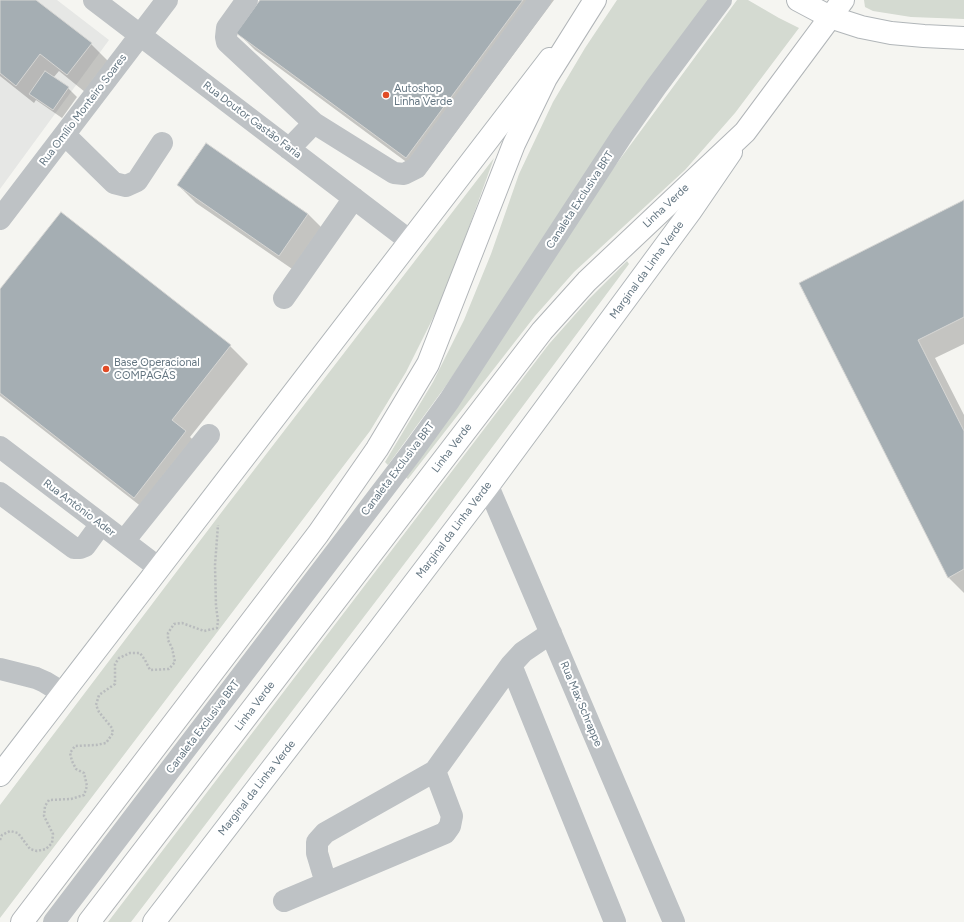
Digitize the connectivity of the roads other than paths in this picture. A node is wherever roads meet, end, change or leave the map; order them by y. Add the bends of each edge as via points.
1 (94, 0) edge
2 (167, 0) edge
3 (247, 0) edge
4 (540, 0) edge
5 (721, 0) edge
6 (798, 0) edge
7 (594, 1) edge
8 (837, 8) edge
9 (140, 35) junction
10 (964, 38) edge
11 (314, 123) junction
12 (744, 132) junction
13 (65, 135) junction
14 (162, 143) dead end
15 (289, 149) junction
16 (354, 198) junction
17 (0, 219) edge
18 (410, 241) junction
19 (284, 298) dead end
20 (209, 435) dead end
21 (0, 447) edge
22 (488, 486) junction
23 (0, 493) edge
24 (101, 524) junction
25 (124, 541) junction
26 (159, 568) junction
27 (551, 633) junction
28 (511, 665) junction
29 (0, 668) edge
30 (62, 693) junction
31 (435, 772) junction
32 (0, 775) edge
33 (326, 883) junction
34 (284, 901) dead end
35 (22, 922) edge
36 (54, 922) edge
37 (89, 922) edge
38 (154, 922) edge
39 (615, 922) edge
40 (674, 922) edge

1 - 9 street, Rua Doutor Gastão Faria
2 - 9 street, Rua Omílio Monteiro Soares
3 - 11 street via 227,28 227,42
4 - 11 street via 416,168 404,174 394,173
5 - 36 street, Canaleta Exclusiva BRT via 623,134 449,401
6 - 8 main road
7 - 18 main road
7 - 35 main road via 546,78 514,144 428,364 377,449 318,534
8 - 10 main road via 861,27 891,33
8 - 12 main road, Linha Verde
9 - 13 street, Rua Omílio Monteiro Soares
9 - 15 street, Rua Doutor Gastão Faria
11 - 15 street
12 - 22 main road, Marginal da Linha Verde via 690,212
12 - 37 main road, Linha Verde via 587,281 542,331
13 - 14 street via 114,183 126,186 136,180
13 - 17 street, Rua Omílio Monteiro Soares
15 - 16 street, Rua Doutor Gastão Faria
16 - 18 street, Rua Doutor Gastão Faria
16 - 19 street
18 - 26 main road
20 - 25 street
21 - 24 street, Rua Antônio Ader
22 - 27 street, Rua Max Schrappe
22 - 38 main road, Marginal da Linha Verde
23 - 24 street via 74,548 85,546
24 - 25 street, Rua Antônio Ader
25 - 26 street, Rua Antônio Ader
26 - 30 main road
27 - 28 street via 523,652
27 - 40 street, Rua Max Schrappe
28 - 31 street
28 - 39 street
29 - 30 street via 36,678
30 - 32 main road
31 - 33 street via 325,833 317,842 317,853
31 - 33 street via 452,816 450,826 444,833
33 - 34 street

